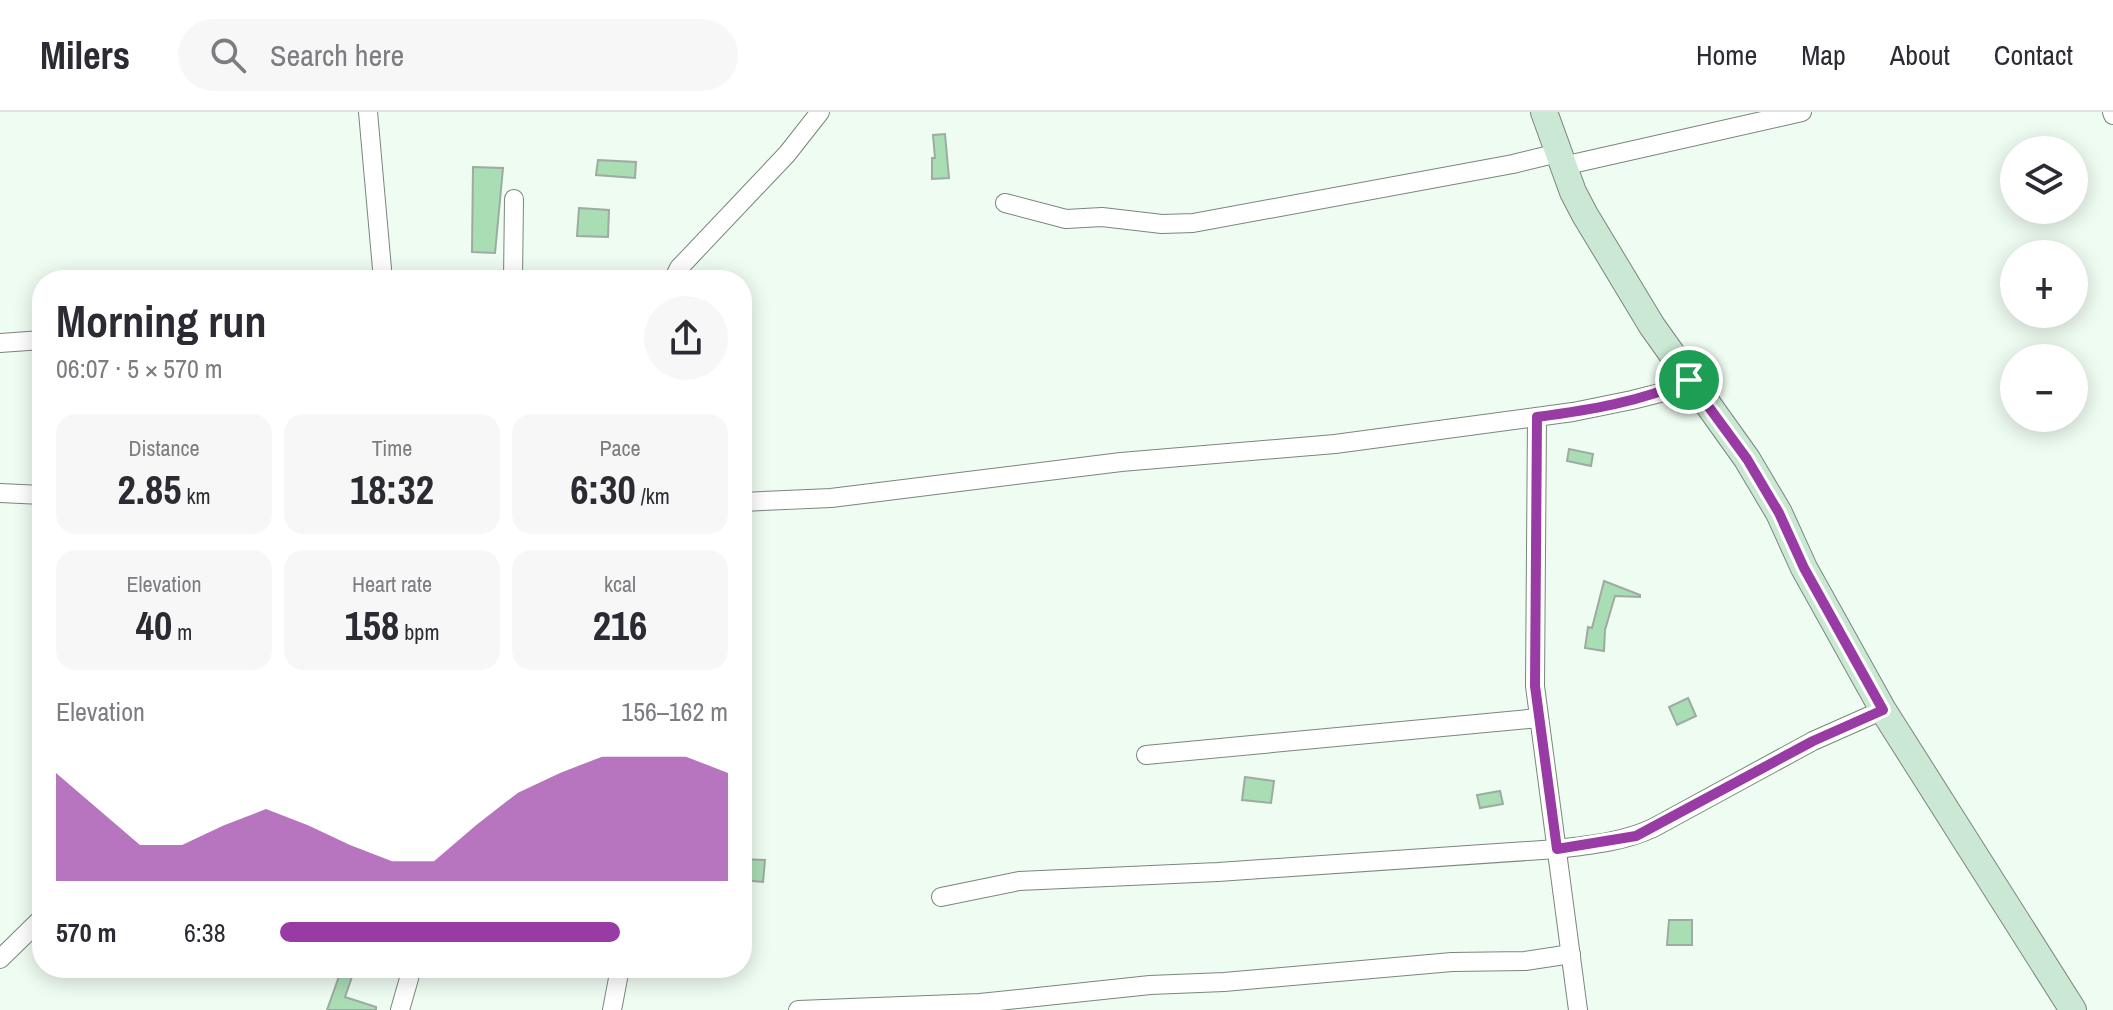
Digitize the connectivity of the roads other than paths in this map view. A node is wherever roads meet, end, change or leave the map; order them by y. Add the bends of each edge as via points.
1 (368, 112) edge
2 (820, 112) edge
3 (1544, 112) edge
4 (1802, 112) edge
5 (1764, 116) edge
6 (1560, 159) junction
7 (514, 199) dead end
8 (1005, 203) dead end
9 (382, 270) edge
10 (513, 270) edge
11 (678, 270) edge
12 (32, 341) edge
13 (0, 343) edge
14 (1689, 380) junction
15 (1537, 417) junction
16 (0, 493) edge
17 (32, 495) edge
18 (752, 502) edge
19 (1883, 710) junction
20 (1539, 718) junction
21 (1146, 755) dead end
22 (1557, 849) junction
23 (941, 897) dead end
24 (32, 928) edge
25 (1571, 954) junction
26 (0, 959) edge
27 (409, 978) edge
28 (618, 978) edge
29 (980, 1006) edge
30 (400, 1010) edge
31 (612, 1010) edge
32 (798, 1010) edge
33 (1578, 1010) edge
34 (2073, 1010) edge

1 - 9 street
2 - 11 street
3 - 6 street
4 - 5 street
5 - 6 street
6 - 8 street via 1193,223 1066,219
6 - 14 street via 1585,215
7 - 10 street
12 - 13 street
14 - 15 street via 1632,400
14 - 19 street via 1779,513
15 - 18 street via 1335,444 1121,462 831,498
15 - 20 street
16 - 17 street
19 - 22 street via 1813,741 1636,836
19 - 34 street
20 - 21 street
20 - 22 street
22 - 23 street via 1019,881
22 - 25 street
24 - 26 street
25 - 29 street via 1150,985
25 - 33 street
27 - 30 street
28 - 31 street
29 - 32 street

